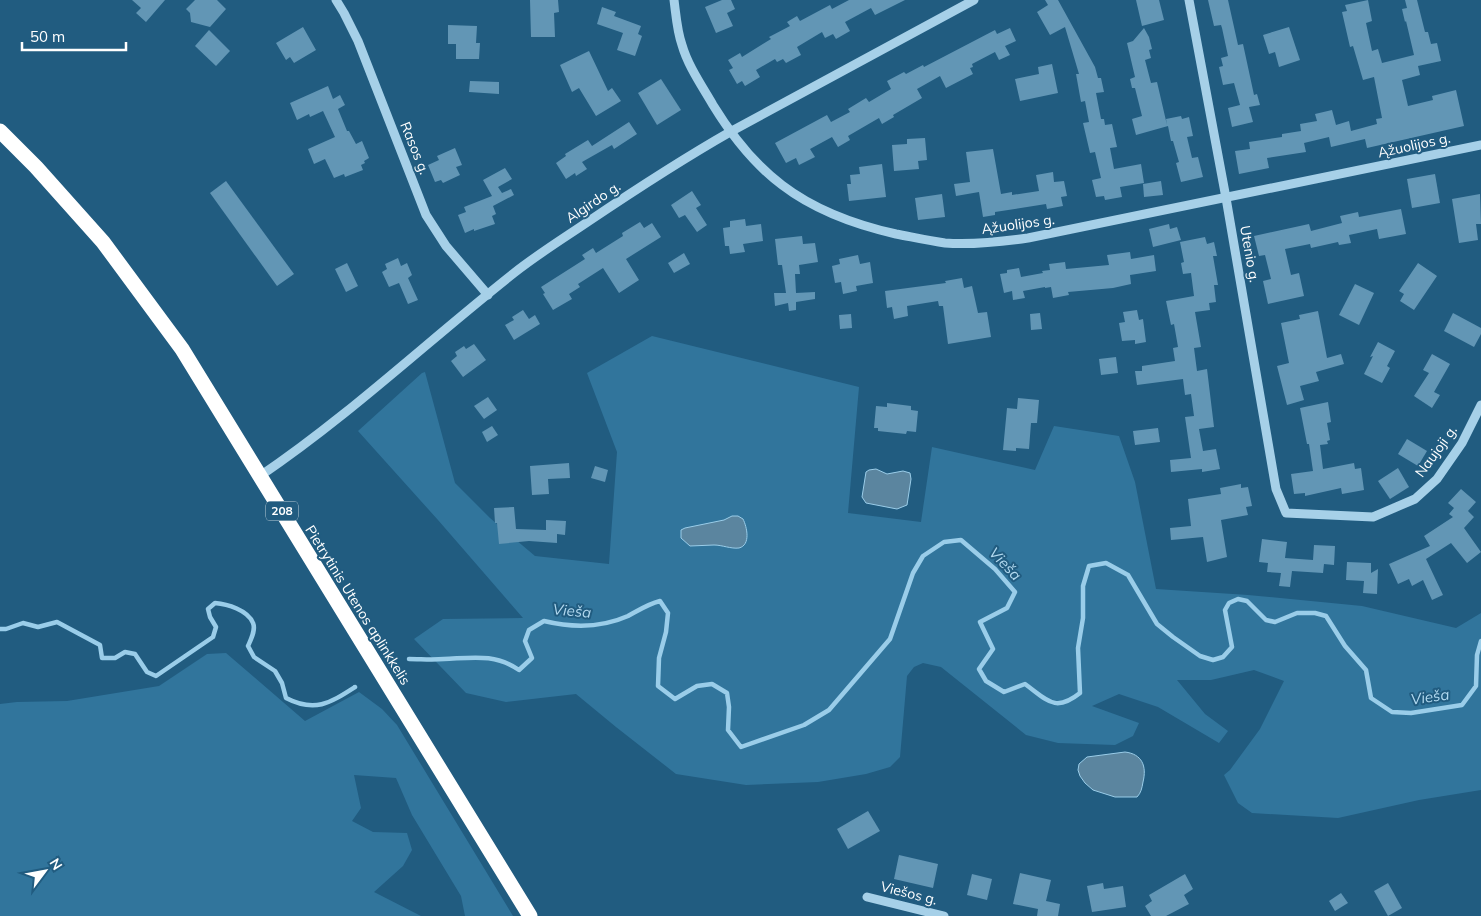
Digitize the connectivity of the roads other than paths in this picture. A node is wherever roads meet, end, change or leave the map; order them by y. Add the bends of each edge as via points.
1 (336, 0) edge
2 (674, 0) edge
3 (974, 0) edge
4 (1189, 0) edge
5 (0, 132) edge
6 (730, 132) junction
7 (1481, 145) edge
8 (1226, 198) junction
9 (488, 295) junction
10 (1481, 405) edge
11 (260, 476) junction
12 (1286, 512) joint
13 (867, 897) dead end
14 (530, 916) edge
15 (944, 916) edge

1 - 9 street, Rasos g. via 358,41 426,215 446,246
2 - 6 street, Ąžuolijos g. via 681,44
3 - 6 street, Algirdo g.
4 - 8 street, Utenio g.
5 - 11 highway, Pietrytinis Utenos aplinkkelis / 208 via 103,242 182,349
6 - 8 street, Ąžuolijos g. via 782,186 833,215 862,226 944,243 993,243 1028,238
6 - 9 street, Algirdo g. via 591,220 515,272
7 - 8 street, Ąžuolijos g.
8 - 12 street, Utenio g. via 1276,490
9 - 11 street, Algirdo g.
10 - 12 street, Naujoji g. via 1462,443 1437,478 1415,499 1373,517
11 - 14 highway, Pietrytinis Utenos aplinkkelis / 208
13 - 15 street, Viešos g.

